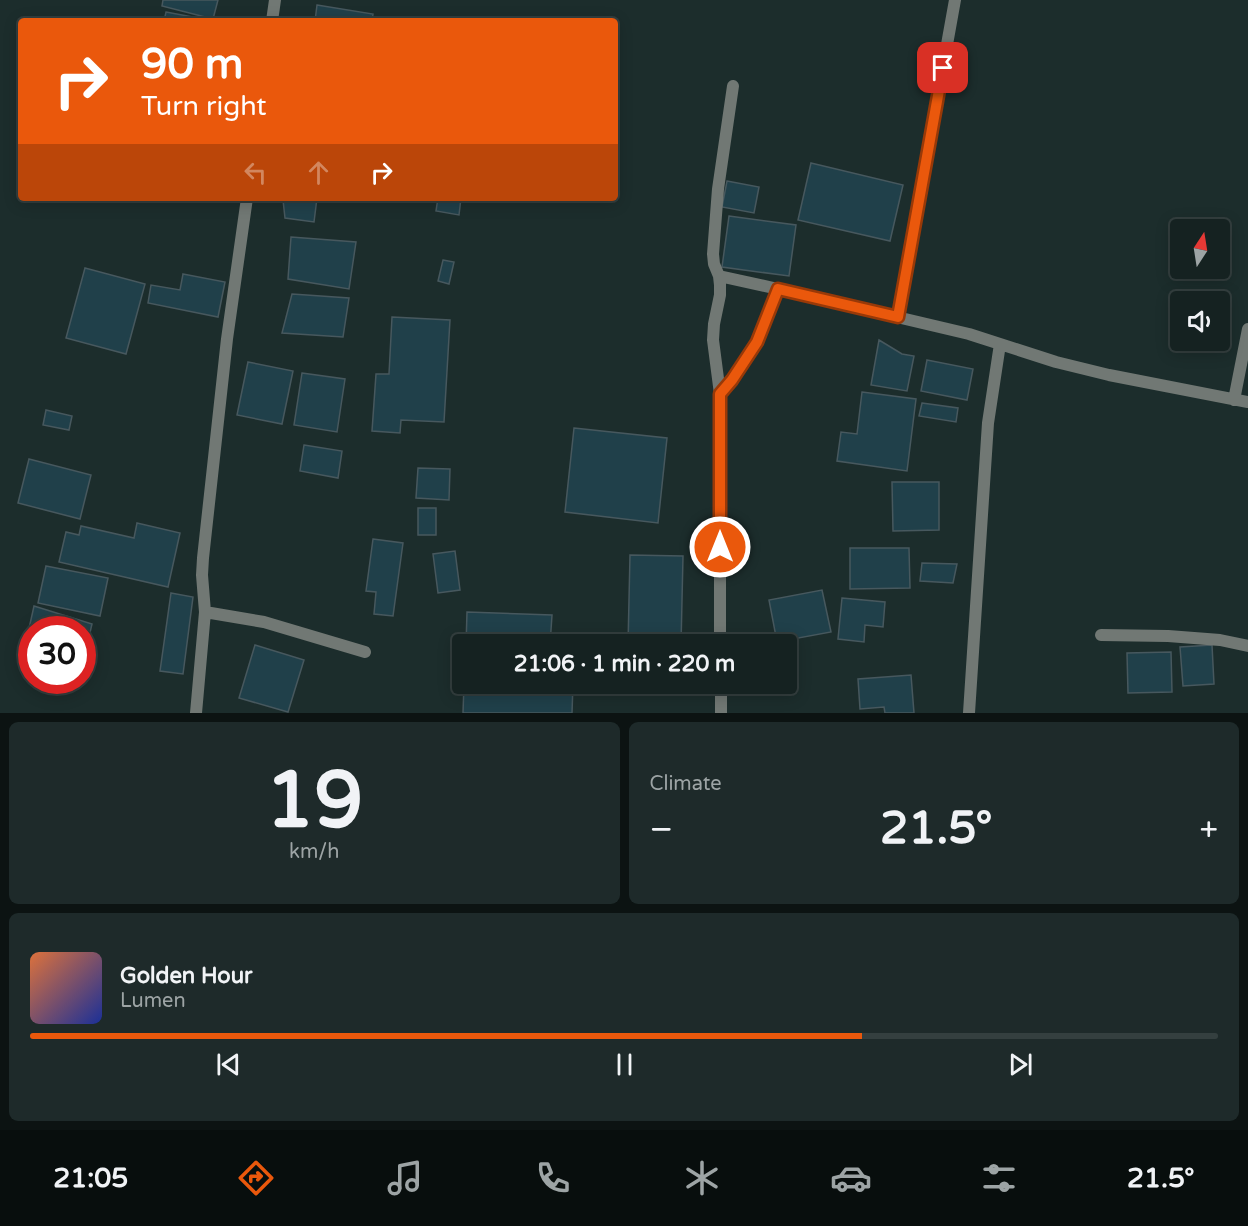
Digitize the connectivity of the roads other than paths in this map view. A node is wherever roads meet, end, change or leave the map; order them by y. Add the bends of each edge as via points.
1 (275, 0) edge
2 (955, 0) edge
3 (272, 18) edge
4 (733, 86) dead end
5 (247, 201) edge
6 (719, 276) junction
7 (778, 289) junction
8 (898, 317) junction
9 (1248, 329) edge
10 (1000, 344) junction
11 (720, 394) junction
12 (1234, 400) junction
13 (1248, 402) edge
14 (205, 612) junction
15 (720, 634) edge
16 (1101, 635) dead end
17 (1248, 646) edge
18 (365, 652) dead end
19 (721, 694) edge
20 (196, 713) edge
21 (722, 713) edge
22 (969, 713) edge

1 - 3 street
2 - 8 street
4 - 6 street via 713,254
5 - 14 street via 202,558
6 - 7 street
6 - 11 street via 720,295 712,340
7 - 8 street
7 - 11 street via 757,342
8 - 10 street
9 - 12 street
10 - 12 street via 1099,373
10 - 22 street via 988,423
11 - 15 street
12 - 13 street
14 - 18 street via 264,622
14 - 20 street
16 - 17 street via 1168,636
19 - 21 street

